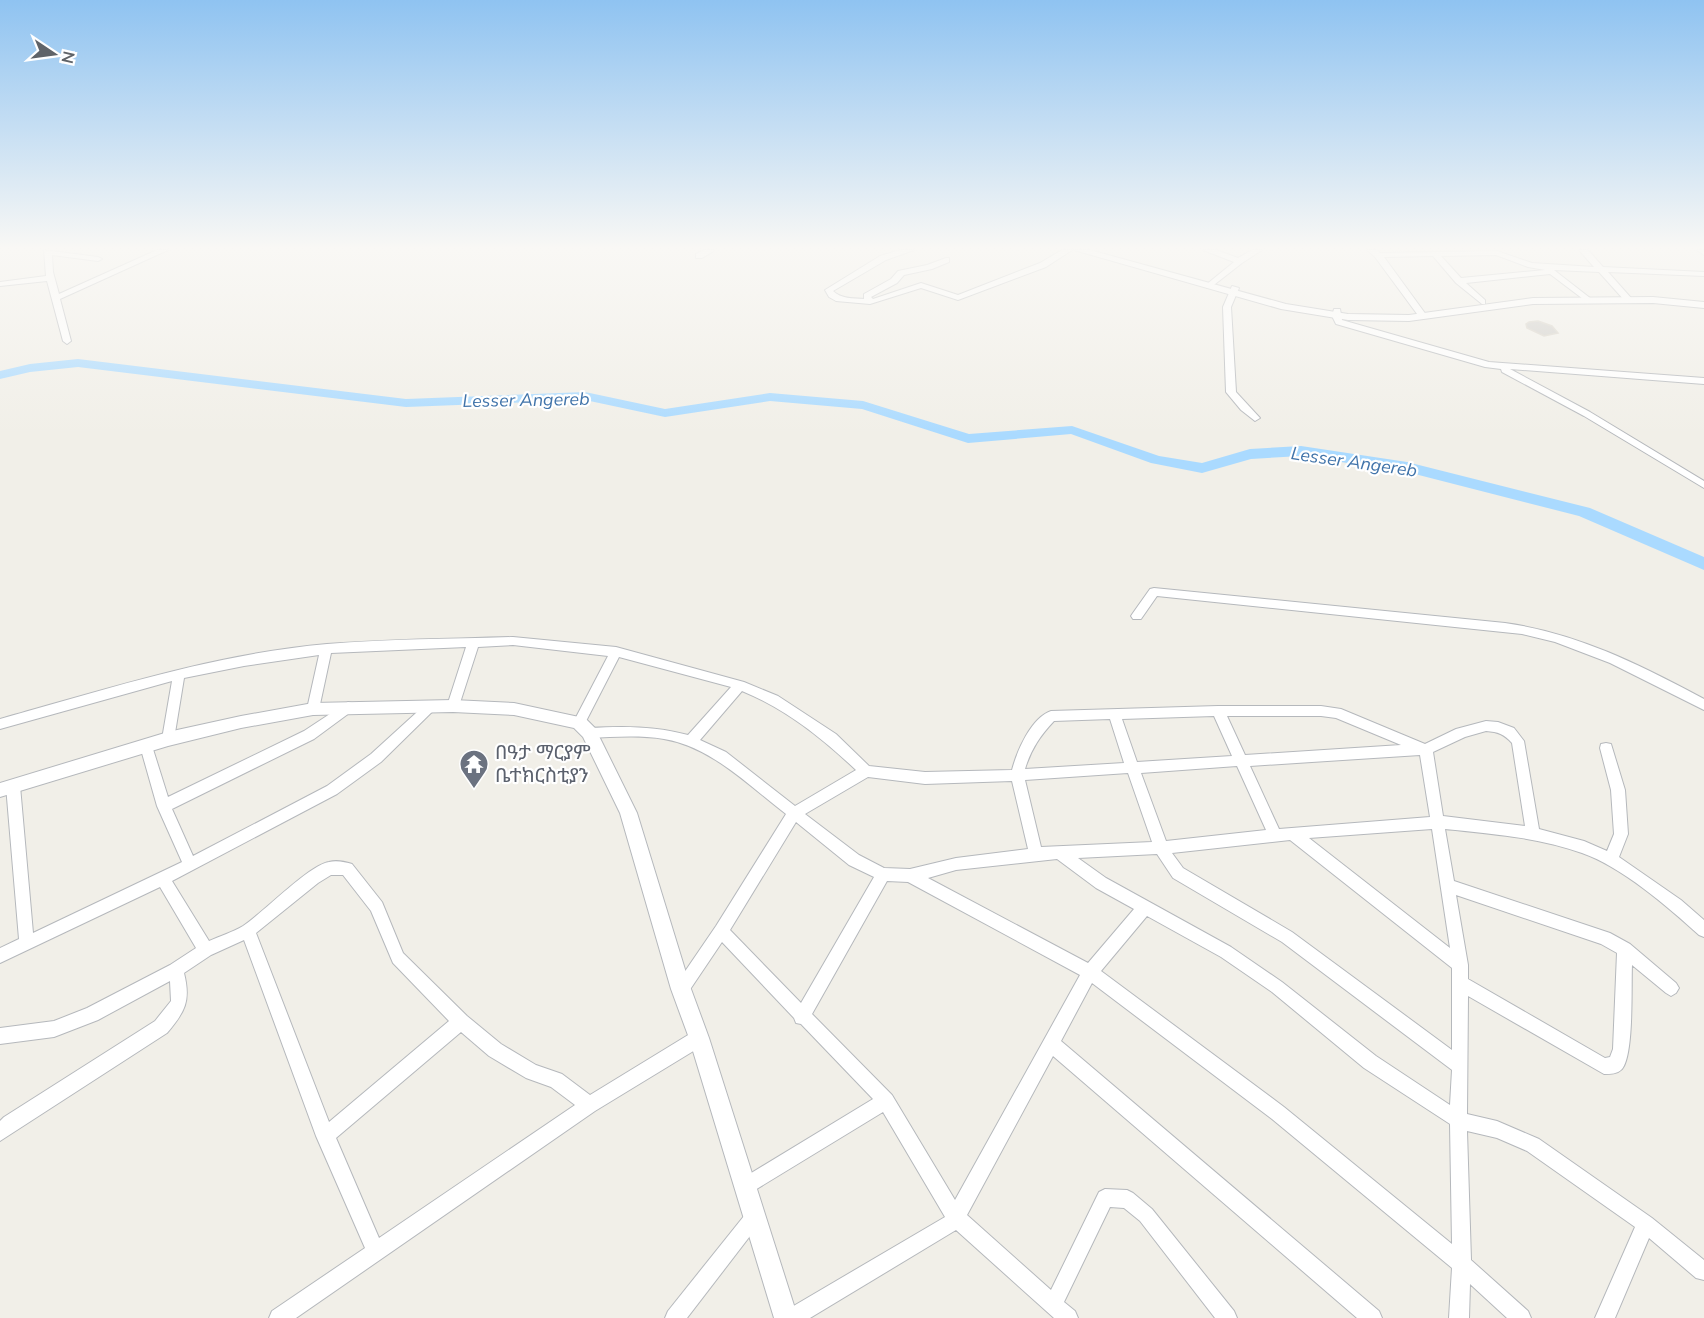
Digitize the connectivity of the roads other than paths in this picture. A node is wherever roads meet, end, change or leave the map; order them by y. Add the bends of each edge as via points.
1 (59, 312) edge
2 (1227, 312) edge
3 (1323, 312) edge
4 (1419, 312) edge
5 (1434, 312) edge
6 (1440, 312) edge
7 (1336, 313) junction
8 (1421, 314) junction
9 (67, 341) dead end
10 (1497, 366) junction
11 (1704, 381) edge
12 (1255, 418) dead end
13 (1704, 485) edge
14 (1137, 616) dead end
15 (473, 643) junction
16 (327, 649) junction
17 (616, 652) junction
18 (179, 674) junction
19 (740, 685) junction
20 (1704, 705) edge
21 (453, 706) junction
22 (348, 707) junction
23 (431, 707) junction
24 (314, 709) junction
25 (1218, 711) junction
26 (1114, 714) junction
27 (0, 724) edge
28 (584, 728) junction
29 (168, 739) junction
30 (691, 741) junction
31 (146, 746) junction
32 (1606, 748) dead end
33 (1426, 749) junction
34 (1241, 761) junction
35 (1133, 768) junction
36 (866, 771) junction
37 (1017, 775) junction
38 (7, 788) edge
39 (164, 806) junction
40 (794, 813) junction
41 (1439, 822) junction
42 (1533, 833) junction
43 (1293, 834) junction
44 (1275, 835) junction
45 (1161, 848) junction
46 (1060, 853) junction
47 (1036, 854) junction
48 (1611, 859) junction
49 (190, 866) junction
50 (883, 874) junction
51 (910, 876) junction
52 (163, 879) junction
53 (1448, 886) junction
54 (1144, 908) junction
55 (1704, 930) edge
56 (248, 931) junction
57 (720, 931) junction
58 (27, 944) junction
59 (1625, 949) junction
60 (206, 950) junction
61 (0, 956) edge
62 (1460, 965) junction
63 (175, 970) junction
64 (1090, 972) junction
65 (1460, 983) junction
66 (1671, 988) dead end
67 (681, 989) junction
68 (802, 1017) junction
69 (461, 1022) junction
70 (0, 1036) edge
71 (699, 1038) junction
72 (1050, 1043) junction
73 (1460, 1066) junction
74 (886, 1101) junction
75 (589, 1105) junction
76 (1458, 1120) junction
77 (0, 1132) edge
78 (325, 1136) junction
79 (744, 1187) junction
80 (754, 1217) junction
81 (955, 1217) junction
82 (1646, 1224) junction
83 (375, 1250) junction
84 (1462, 1264) junction
85 (1703, 1271) edge
86 (1054, 1303) junction
87 (279, 1318) edge
88 (675, 1318) edge
89 (786, 1318) edge
90 (792, 1318) edge
91 (1068, 1318) edge
92 (1227, 1318) edge
93 (1372, 1318) edge
94 (1460, 1318) edge
95 (1521, 1318) edge
96 (1605, 1318) edge

1 - 9 street
2 - 12 street via 1231,392
3 - 7 street
4 - 8 street
5 - 8 street
6 - 8 street
7 - 8 street via 1378,319
7 - 10 street via 1340,322
10 - 11 street
10 - 13 street via 1587,414
14 - 20 street via 1154,592 1520,630 1601,652 1651,674
15 - 16 street
15 - 17 street via 513,641
15 - 21 street
16 - 18 street
16 - 24 street
17 - 19 street
17 - 28 street
18 - 27 street
18 - 29 street
19 - 30 street
19 - 36 street via 774,699 831,738
21 - 23 street
21 - 28 street via 514,709
22 - 23 street
22 - 24 street
22 - 39 street via 309,735
23 - 49 street via 376,758 332,790
24 - 29 street
25 - 26 street
25 - 33 street via 1337,713
25 - 34 street
26 - 35 street
26 - 37 street via 1051,716 1024,750
28 - 30 street via 665,734
28 - 67 street via 628,813
29 - 31 street
30 - 40 street via 722,756
31 - 38 street
31 - 39 street
32 - 48 street via 1618,790 1621,834
33 - 34 street
33 - 41 street
33 - 42 street via 1473,727 1496,727 1514,735 1521,750
34 - 35 street
34 - 44 street
35 - 37 street
35 - 45 street
36 - 37 street via 925,778
36 - 40 street
37 - 47 street
38 - 58 street
39 - 49 street
40 - 50 street via 854,860
40 - 57 street
41 - 42 street
41 - 43 street
41 - 53 street
42 - 48 street
43 - 44 street
43 - 62 street
44 - 45 street
45 - 46 street
45 - 73 street via 1178,873 1287,937
46 - 47 street
46 - 54 street
47 - 51 street via 956,864
48 - 55 street
49 - 52 street
50 - 51 street
50 - 68 street
51 - 64 street
52 - 58 street
52 - 60 street
53 - 59 street via 1605,938
53 - 62 street
54 - 64 street
54 - 76 street via 1226,952 1269,981 1370,1062
56 - 60 street
56 - 69 street via 313,878 329,868 347,869 377,907 398,958
56 - 78 street
57 - 67 street
57 - 68 street
58 - 61 street
59 - 65 street via 1621,1049 1614,1065 1604,1066
59 - 66 street
60 - 63 street
62 - 65 street
63 - 70 street via 92,1014 54,1029
63 - 77 street via 182,997 178,1008 161,1027
64 - 72 street
64 - 84 street via 1278,1113
65 - 73 street
67 - 71 street
68 - 74 street
69 - 75 street via 495,1050 532,1072 556,1080
69 - 78 street
71 - 75 street
71 - 79 street
72 - 81 street
72 - 93 street
73 - 76 street
74 - 79 street
74 - 81 street
75 - 83 street
76 - 82 street via 1533,1145
76 - 84 street
78 - 83 street
79 - 80 street
80 - 88 street
80 - 89 street
81 - 86 street
81 - 90 street via 953,1222
82 - 85 street
82 - 96 street
83 - 87 street
84 - 94 street
84 - 95 street
86 - 91 street
86 - 92 street via 1105,1198 1127,1199 1146,1215

